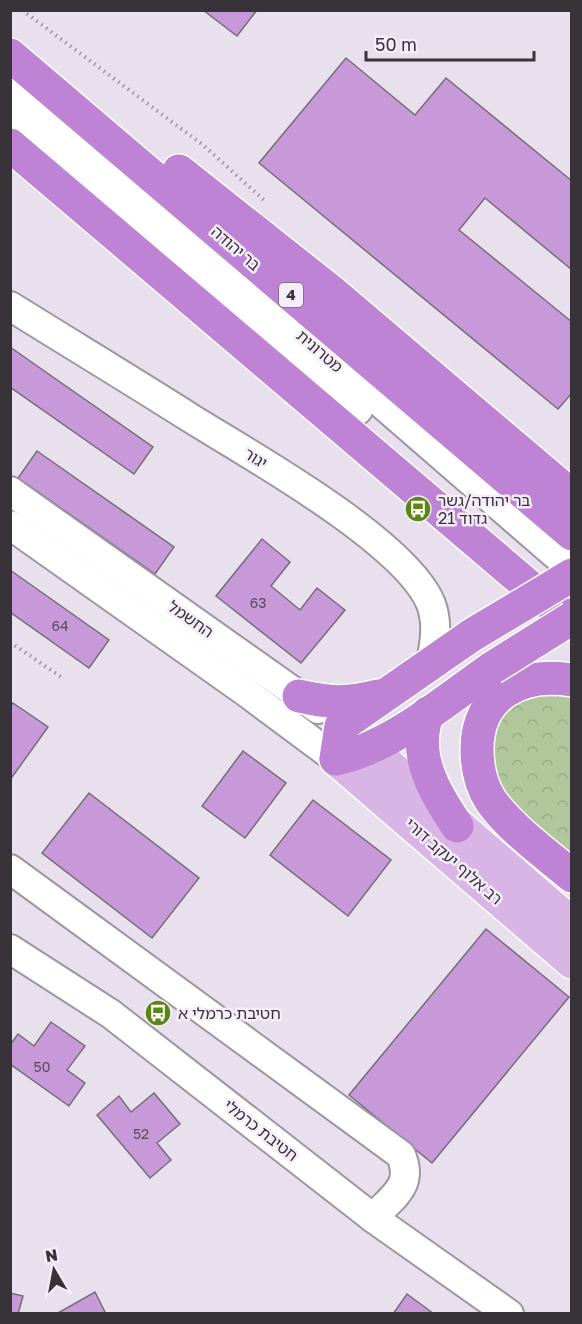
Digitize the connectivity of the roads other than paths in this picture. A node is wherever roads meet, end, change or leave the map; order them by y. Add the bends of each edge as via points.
1 (10, 54) edge
2 (10, 88) edge
3 (10, 117) edge
4 (10, 145) edge
5 (10, 306) edge
6 (10, 491) edge
7 (572, 496) edge
8 (10, 525) edge
9 (572, 534) edge
10 (572, 569) edge
11 (572, 575) edge
12 (572, 592) edge
13 (572, 618) edge
14 (572, 623) edge
15 (431, 662) junction
16 (572, 680) edge
17 (385, 694) junction
18 (299, 696) junction
19 (428, 713) junction
20 (341, 726) junction
21 (370, 749) junction
22 (336, 759) junction
23 (457, 826) junction
24 (10, 869) edge
25 (572, 876) edge
26 (572, 924) edge
27 (10, 949) edge
28 (572, 962) edge
29 (373, 1218) junction
30 (509, 1314) edge

1 - 7 highway via 115,121 333,293
1 - 9 highway, בר יהודה / 4
2 - 10 street, מטרונית via 209,254
3 - 12 street, מטרונית
4 - 14 highway
5 - 15 street, יגור via 303,488 381,545 416,580 431,603 436,623
6 - 18 street, החשמל
8 - 22 street, החשמל
11 - 15 highway, bridge
13 - 19 highway, bridge
15 - 17 highway
16 - 25 highway via 544,678 497,696 482,719 477,761 492,802
17 - 18 highway via 355,702 330,703
17 - 20 highway
18 - 20 street, החשמל
19 - 21 highway
19 - 23 highway via 422,732 424,763 436,794
20 - 21 street, החשמל
20 - 22 highway
21 - 22 highway
21 - 23 main road, רב אלוף יעקב דורי
22 - 28 main road, רב אלוף יעקב דורי
23 - 26 main road, רב אלוף יעקב דורי
24 - 29 street via 401,1155 405,1183
27 - 29 street, חטיבת כרמלי via 111,1014
29 - 30 street, חטיבת כרמלי

